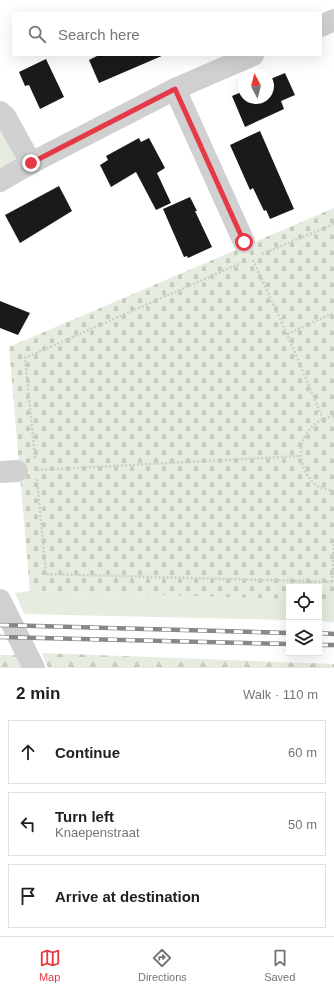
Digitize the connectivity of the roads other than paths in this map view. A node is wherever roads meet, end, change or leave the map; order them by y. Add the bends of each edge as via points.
1 (334, 20) edge
2 (322, 26) edge
3 (251, 56) edge
4 (175, 89) junction
5 (0, 112) edge
6 (31, 163) junction
7 (0, 181) edge
8 (248, 250) road end
9 (0, 600) edge
10 (34, 668) edge

1 - 2 street
3 - 4 street
4 - 6 street
4 - 8 street
5 - 6 street via 5,116
6 - 7 street
9 - 10 street

